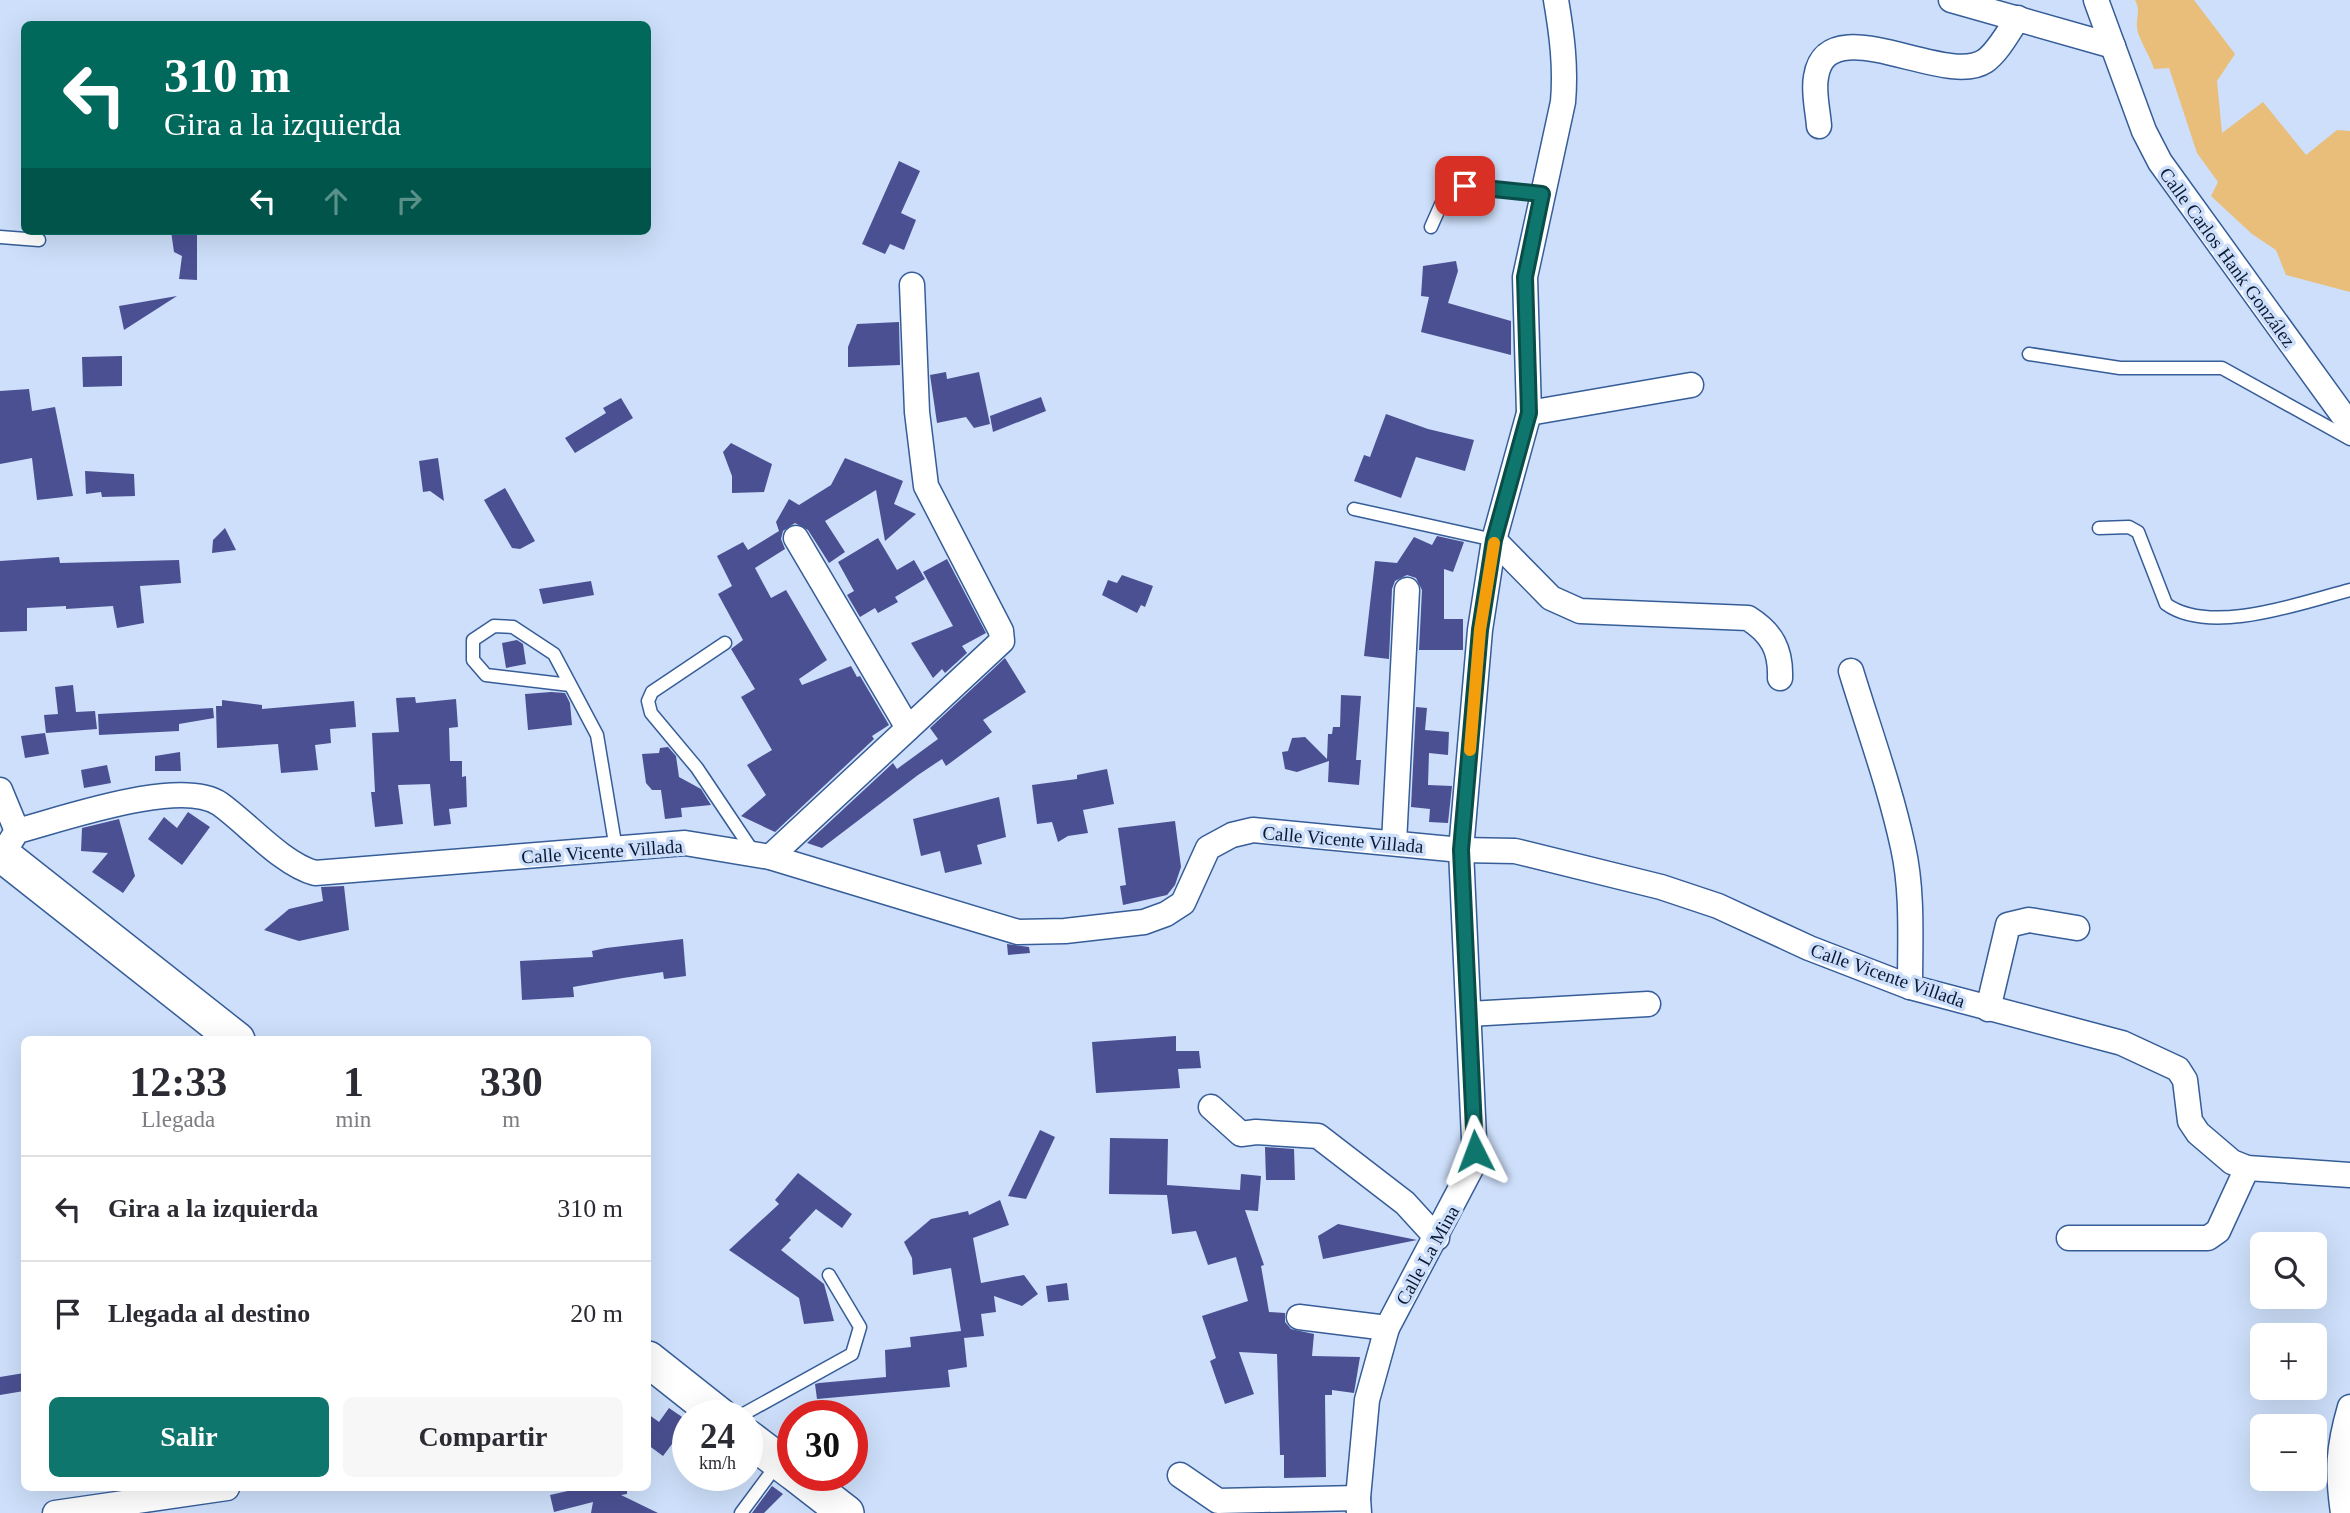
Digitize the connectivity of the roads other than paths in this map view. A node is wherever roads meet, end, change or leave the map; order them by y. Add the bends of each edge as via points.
1 (1556, 0) edge
2 (1951, 0) edge
3 (2096, 0) edge
4 (2018, 18) junction
5 (2113, 46) junction
6 (1819, 126) dead end
7 (1542, 194) junction
8 (1431, 227) dead end
9 (0, 237) edge
10 (38, 240) dead end
11 (912, 285) dead end
12 (2029, 354) dead end
13 (1691, 385) dead end
14 (1529, 413) junction
15 (2350, 425) edge
16 (2350, 439) edge
17 (1354, 509) dead end
18 (2099, 528) dead end
19 (796, 538) dead end
20 (1494, 540) junction
21 (1407, 590) dead end
22 (2350, 590) edge
23 (725, 643) dead end
24 (1851, 671) dead end
25 (1780, 678) dead end
26 (570, 685) junction
27 (908, 728) junction
28 (0, 790) edge
29 (1394, 844) junction
30 (6, 846) edge
31 (616, 849) junction
32 (1461, 850) junction
33 (762, 855) junction
34 (2077, 928) dead end
35 (1910, 987) junction
36 (1648, 1004) dead end
37 (1988, 1009) junction
38 (1469, 1014) junction
39 (232, 1036) edge
40 (1210, 1107) dead end
41 (2246, 1168) junction
42 (2350, 1175) edge
43 (1437, 1238) junction
44 (2069, 1238) dead end
45 (829, 1275) dead end
46 (1299, 1317) dead end
47 (1387, 1328) junction
48 (651, 1361) edge
49 (700, 1400) edge
50 (763, 1403) edge
51 (2350, 1407) edge
52 (763, 1449) edge
53 (777, 1460) edge
54 (1180, 1475) dead end
55 (777, 1481) edge
56 (206, 1491) edge
57 (817, 1491) edge
58 (1359, 1506) edge
59 (55, 1513) edge
60 (741, 1513) edge
61 (846, 1513) edge
62 (2343, 1513) edge

1 - 7 street, Calle La Mina via 1565,77
2 - 4 street
3 - 5 street, Calle Carlos Hank González
4 - 5 street
4 - 6 street via 1986,60 1969,67 1884,50 1835,48 1822,57 1815,78
5 - 15 street, Calle Carlos Hank González via 2160,162
7 - 8 lane via 1465,186 1447,191
7 - 14 street, Calle La Mina via 1525,277
9 - 10 lane
11 - 27 street via 917,412 926,486 1002,636 995,648
12 - 16 lane via 2120,368 2221,369
13 - 14 street
14 - 20 street, Calle La Mina
17 - 20 lane
18 - 22 lane via 2129,527 2138,532 2166,604 2191,617 2213,619
19 - 27 street
20 - 25 street via 1551,598 1580,611 1748,618 1774,642 1781,660
20 - 32 street, Calle La Mina via 1480,630
21 - 29 street
23 - 33 lane via 652,692 648,701 652,713
24 - 35 street via 1877,746 1903,849 1909,896
26 - 26 lane via 554,654 513,627 494,626 473,640 473,660 486,674
26 - 31 lane via 597,735
27 - 33 street
28 - 30 street
29 - 32 street, Calle Vicente Villada
29 - 33 street, Calle Vicente Villada via 1253,830 1208,848 1183,903 1166,914 1144,922 1018,932
30 - 31 street, Calle Vicente Villada via 157,796 185,794 207,796 297,865 315,873
30 - 39 main road
31 - 33 street, Calle Vicente Villada via 685,843
32 - 35 street, Calle Vicente Villada via 1515,851 1661,887 1718,906
32 - 38 street, Calle La Mina
34 - 37 street via 2029,920 2008,925
35 - 37 street, Calle Vicente Villada
36 - 38 street
37 - 41 street, Calle Vicente Villada via 2122,1043 2170,1063 2185,1080 2190,1121 2198,1133
38 - 43 street, Calle La Mina via 1475,1161
40 - 43 street via 1241,1134 1318,1136 1405,1203
41 - 42 street, Calle Vicente Villada
41 - 44 street via 2218,1231 2208,1238
43 - 47 street, Calle La Mina
45 - 50 lane via 860,1327 852,1354
46 - 47 street
47 - 58 street, Calle La Mina via 1367,1400
48 - 49 main road
51 - 62 street via 2338,1456
52 - 53 main road
54 - 58 street via 1218,1501
55 - 60 lane
56 - 59 street
57 - 61 main road

